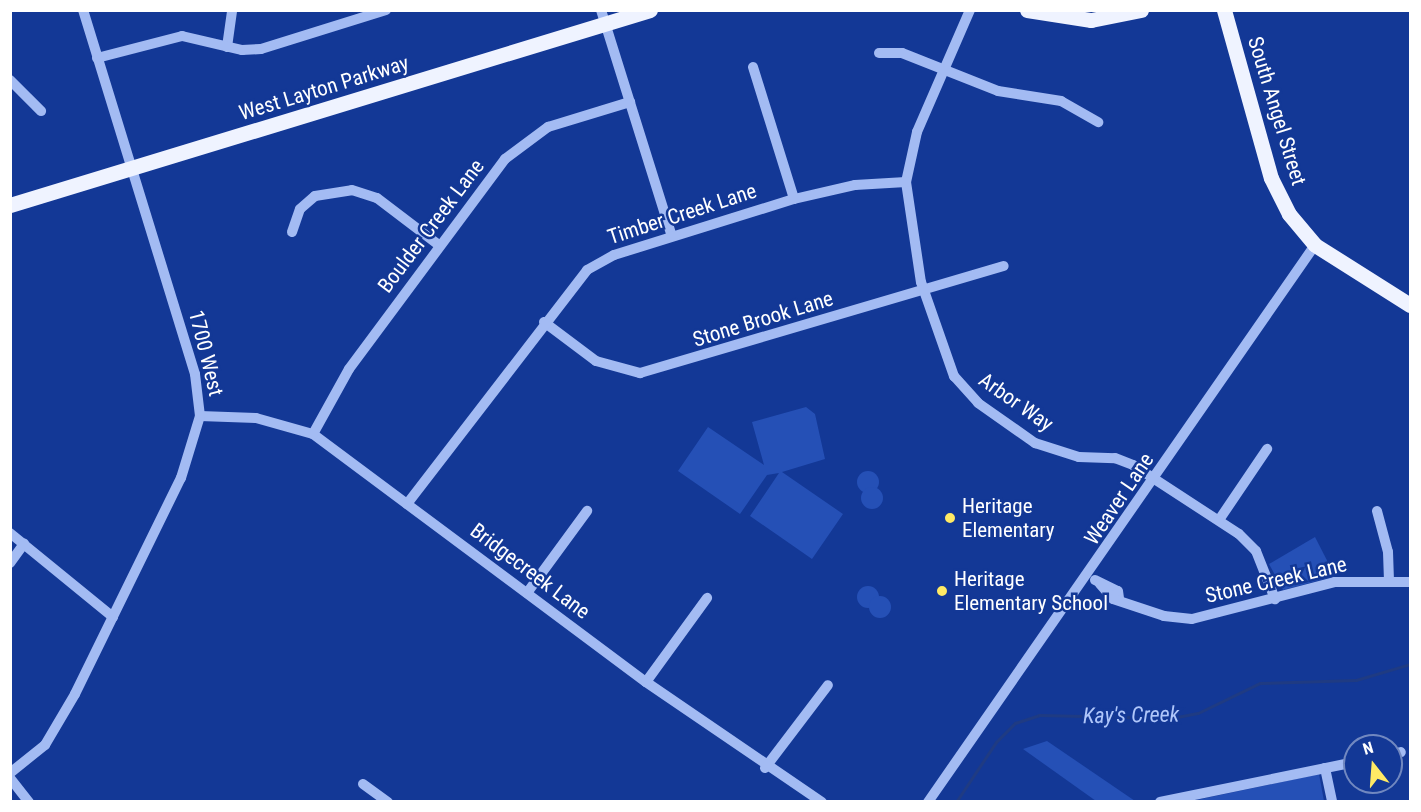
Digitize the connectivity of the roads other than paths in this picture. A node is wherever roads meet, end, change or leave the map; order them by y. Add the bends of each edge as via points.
1 (83, 10) edge
2 (232, 10) edge
3 (650, 10) edge
4 (970, 10) edge
5 (1027, 10) edge
6 (1141, 10) edge
7 (1224, 10) edge
8 (386, 11) edge
9 (604, 17) edge
10 (227, 47) junction
11 (879, 53) dead end
12 (97, 58) junction
13 (753, 67) dead end
14 (945, 70) junction
15 (10, 80) edge
16 (630, 102) junction
17 (41, 111) dead end
18 (1098, 122) dead end
19 (131, 168) junction
20 (906, 182) junction
21 (794, 199) junction
22 (10, 205) edge
23 (292, 232) dead end
24 (672, 236) junction
25 (439, 245) junction
26 (1316, 245) junction
27 (1004, 266) dead end
28 (923, 291) junction
29 (1410, 306) edge
30 (544, 322) junction
31 (200, 416) junction
32 (312, 434) junction
33 (1267, 449) dead end
34 (1156, 480) junction
35 (407, 504) junction
36 (587, 511) dead end
37 (1377, 511) dead end
38 (1219, 520) junction
39 (10, 533) edge
40 (24, 544) junction
41 (10, 563) edge
42 (1090, 577) junction
43 (1389, 581) junction
44 (1410, 582) edge
45 (527, 593) junction
46 (707, 598) dead end
47 (1275, 599) junction
48 (113, 617) junction
49 (646, 682) junction
50 (828, 685) dead end
51 (1343, 764) edge
52 (765, 768) junction
53 (1325, 768) junction
54 (10, 773) edge
55 (10, 778) edge
56 (363, 784) dead end
57 (29, 801) edge
58 (388, 801) edge
59 (822, 801) edge
60 (928, 801) edge
61 (1160, 801) edge
62 (1332, 801) edge

1 - 12 street, 1700 West
2 - 10 street
3 - 9 main road, West Layton Parkway
4 - 14 street, Arbor Way
5 - 6 main road via 1091,20
7 - 26 main road, South Angel Street via 1271,178 1289,214
8 - 10 street via 261,49
9 - 16 street
9 - 19 main road, West Layton Parkway
10 - 12 street via 182,36
11 - 14 street via 902,53
12 - 19 street, 1700 West
13 - 21 street
14 - 18 street via 998,91 1076,106
14 - 20 street, Arbor Way via 917,132
15 - 17 street
16 - 24 street
16 - 25 street, Boulder Creek Lane via 548,127 523,141
19 - 22 main road, West Layton Parkway
19 - 31 street, 1700 West via 195,374
20 - 21 street, Timber Creek Lane via 855,185
20 - 28 street, Arbor Way
21 - 24 street, Timber Creek Lane
23 - 25 street via 300,209 315,196 352,190 377,198
24 - 30 street, Timber Creek Lane via 587,270
25 - 32 street, Boulder Creek Lane via 349,369
26 - 29 main road, South Angel Street
26 - 34 street, Weaver Lane
27 - 28 street, Stone Brook Lane
28 - 30 street, Stone Brook Lane via 640,373 596,361
28 - 34 street, Arbor Way via 954,376 978,403 1035,443 1078,457 1114,458
30 - 35 street, Timber Creek Lane
31 - 32 street, Bridgecreek Lane via 256,418
31 - 48 street, 1700 West via 185,470
32 - 35 street, Bridgecreek Lane
33 - 38 street
34 - 38 street, Arbor Way
34 - 42 street, Weaver Lane
35 - 45 street, Bridgecreek Lane
36 - 45 street
37 - 43 street via 1387,544
38 - 47 street, Arbor Way via 1256,551
39 - 40 street
40 - 41 street
40 - 48 street
42 - 47 street, Stone Creek Lane via 1118,591 1119,598 1164,616 1192,619
42 - 60 street, Weaver Lane
43 - 44 street, Stone Creek Lane
43 - 47 street, Stone Creek Lane via 1335,582
45 - 49 street, Bridgecreek Lane
46 - 49 street
48 - 54 street, 1700 West via 57,727
49 - 52 street, Bridgecreek Lane
50 - 52 street
51 - 53 street
52 - 59 street, Bridgecreek Lane
53 - 61 street
53 - 62 street
55 - 57 street
56 - 58 street

